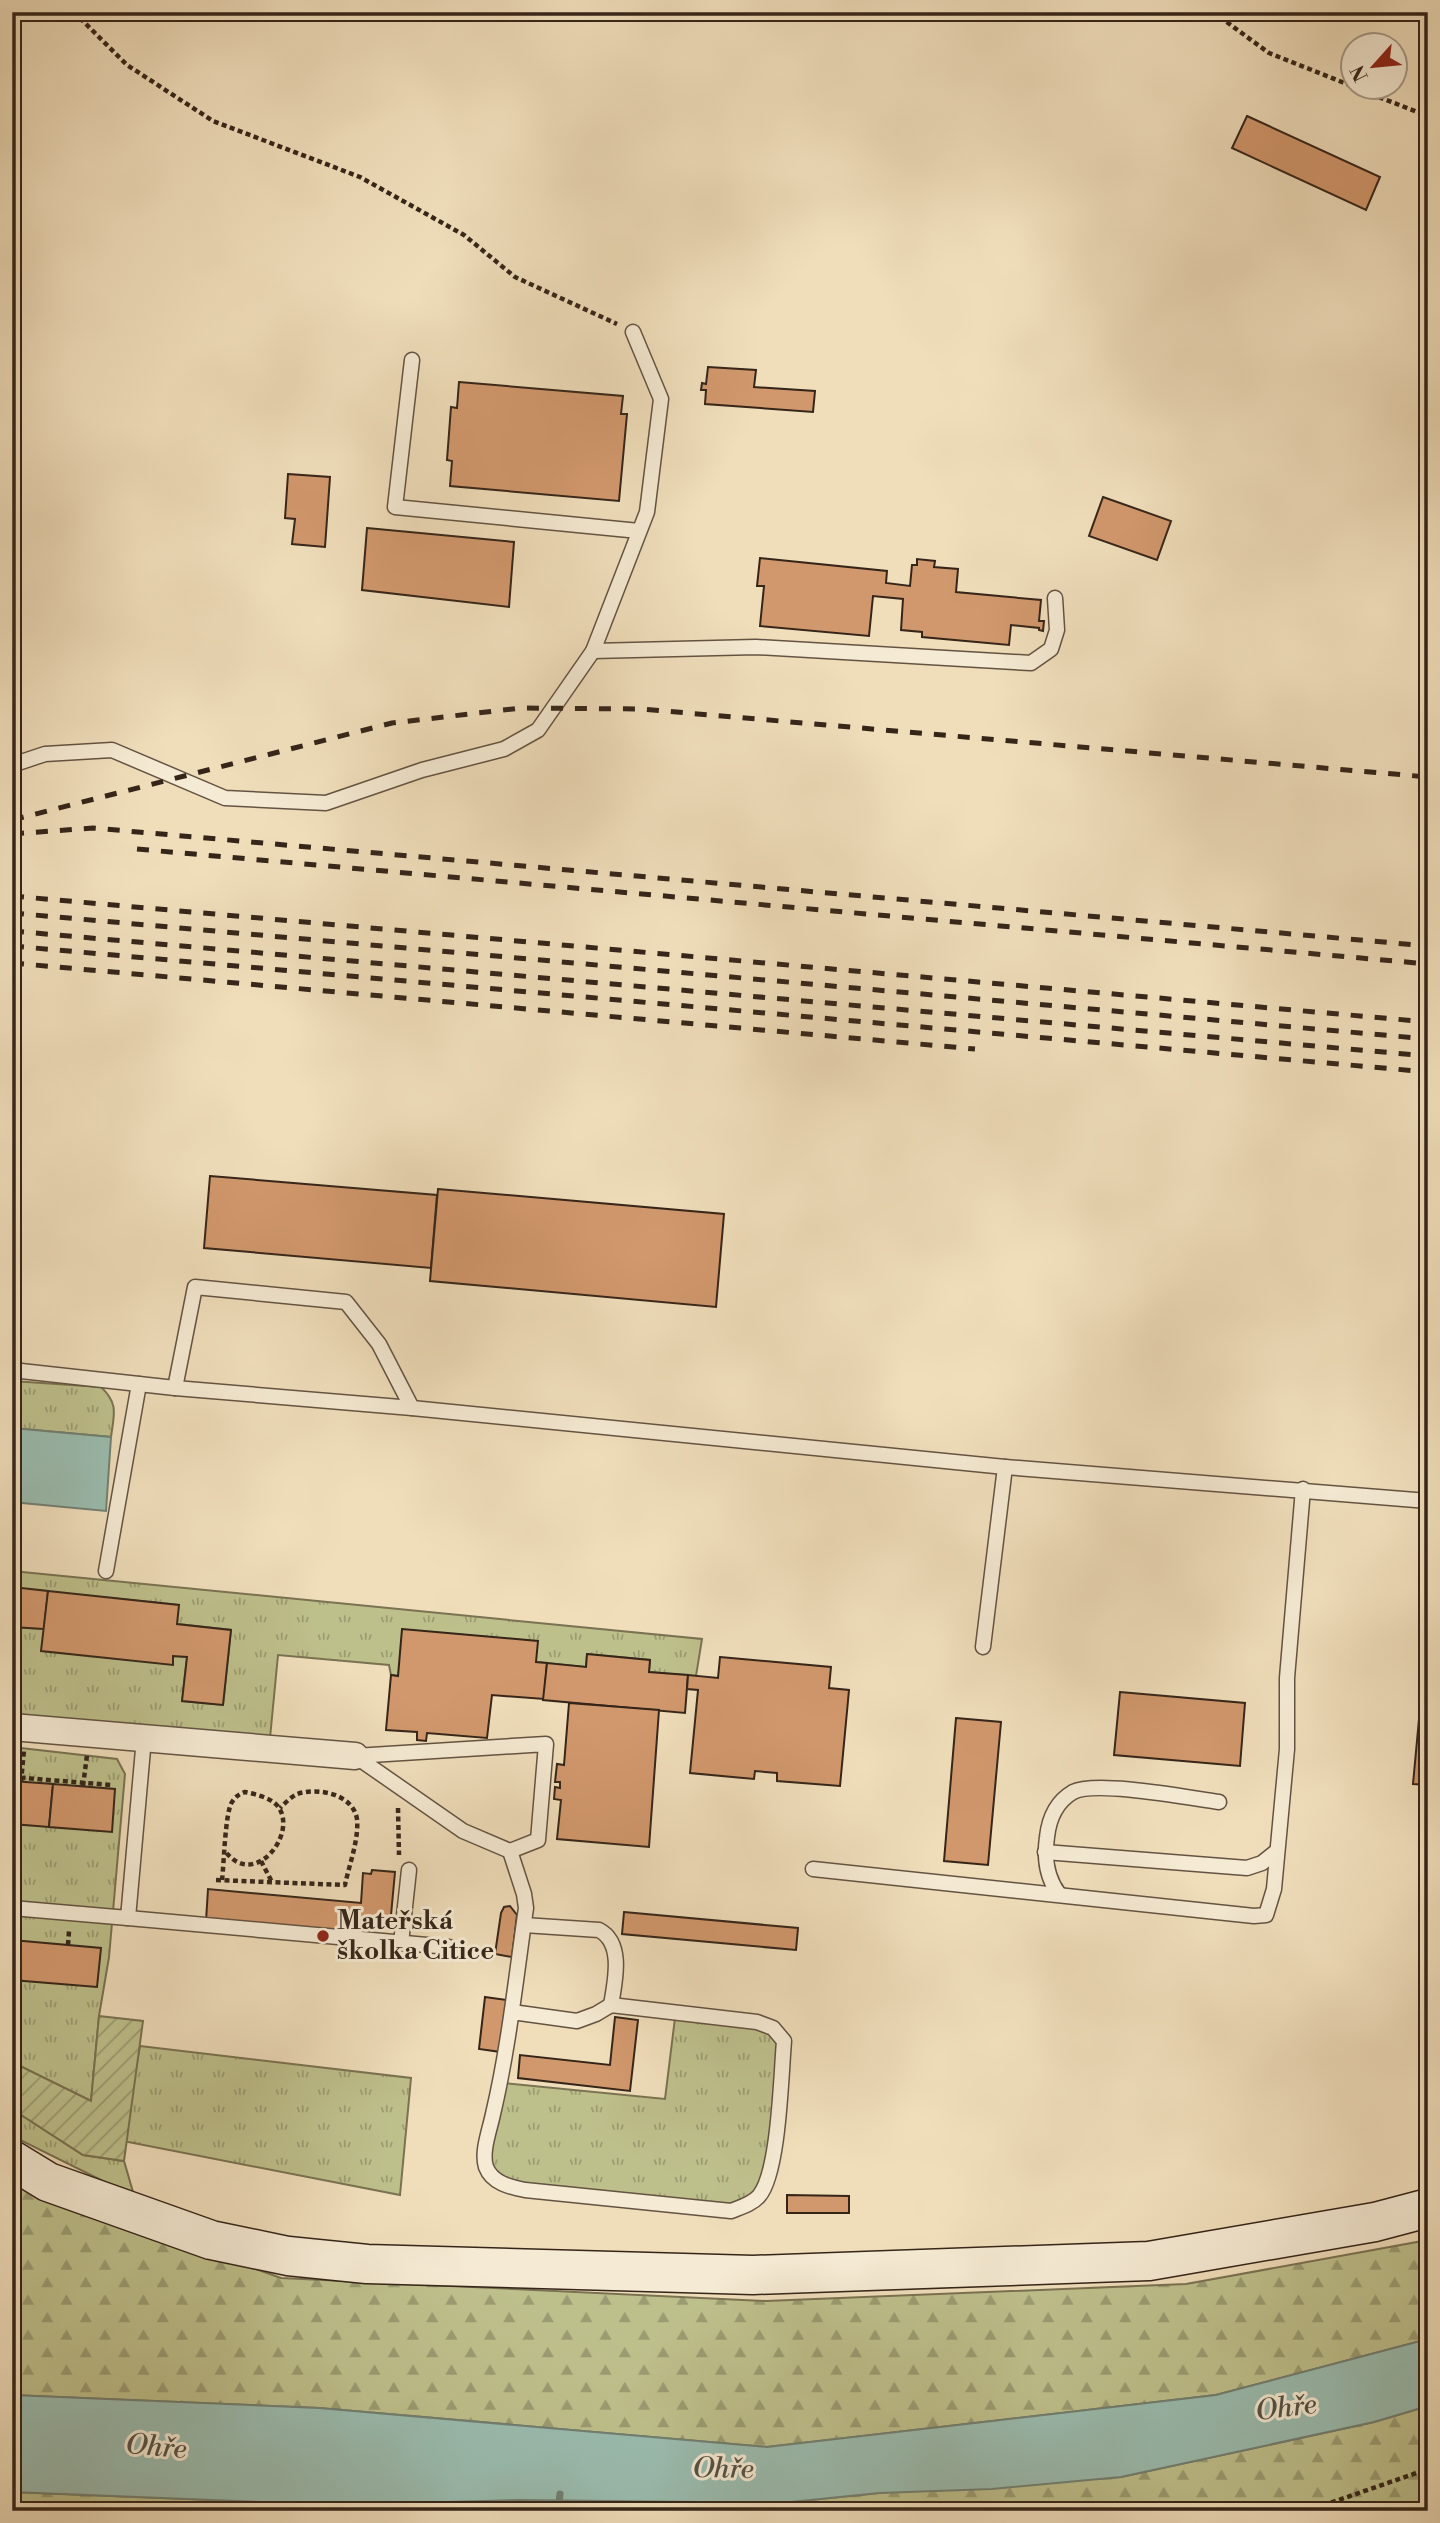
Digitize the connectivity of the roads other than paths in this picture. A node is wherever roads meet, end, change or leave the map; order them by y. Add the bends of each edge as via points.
1 (633, 332) road end
2 (412, 360) dead end
3 (639, 531) junction
4 (1055, 598) dead end
5 (593, 651) junction
6 (12, 765) edge
7 (12, 1370) edge
8 (139, 1384) junction
9 (176, 1388) junction
10 (412, 1408) junction
11 (1005, 1468) junction
12 (1303, 1489) junction
13 (1428, 1501) edge
14 (106, 1571) dead end
15 (982, 1647) dead end
16 (19, 1728) edge
17 (144, 1738) junction
18 (355, 1756) junction
19 (1219, 1802) dead end
20 (510, 1851) junction
21 (1278, 1851) junction
22 (1045, 1852) junction
23 (813, 1869) dead end
24 (409, 1873) road end
25 (1059, 1894) junction
26 (12, 1908) edge
27 (128, 1918) junction
28 (524, 1925) junction
29 (401, 1943) junction
30 (449, 1947) dead end
31 (611, 2005) junction
32 (512, 2012) junction
33 (12, 2160) edge
34 (1428, 2208) edge

1 - 3 lane via 662,399 647,512
2 - 3 lane via 395,507
3 - 5 lane
4 - 5 lane via 1057,630 1051,649 1031,663 756,647
5 - 6 lane via 538,730 503,749 422,770 326,803 225,798 112,750 45,754
7 - 8 lane
8 - 9 lane
8 - 14 lane
9 - 10 lane
9 - 10 lane via 195,1287 346,1302 379,1344
10 - 11 lane
11 - 12 lane
11 - 15 lane
12 - 13 lane
12 - 21 lane
16 - 17 street
17 - 18 street
17 - 27 lane
18 - 20 lane via 463,1831
18 - 20 lane via 546,1744 538,1840
19 - 22 lane via 1118,1788 1074,1791 1053,1811
20 - 28 lane via 524,1894
21 - 22 lane via 1247,1868
21 - 25 lane via 1266,1915
22 - 25 lane via 1047,1870
23 - 25 lane
24 - 29 lane
26 - 27 lane
27 - 29 lane
28 - 31 lane via 599,1930 607,1935 615,1949
28 - 32 lane
29 - 30 lane
31 - 32 lane via 577,2021
31 - 32 lane via 757,2022 773,2028 784,2041 772,2167 760,2195 748,2205 731,2211 525,2190 496,2181 486,2169 485,2159
33 - 34 street via 48,2182 211,2240 288,2256 367,2264 752,2275 1149,2261 1375,2222

